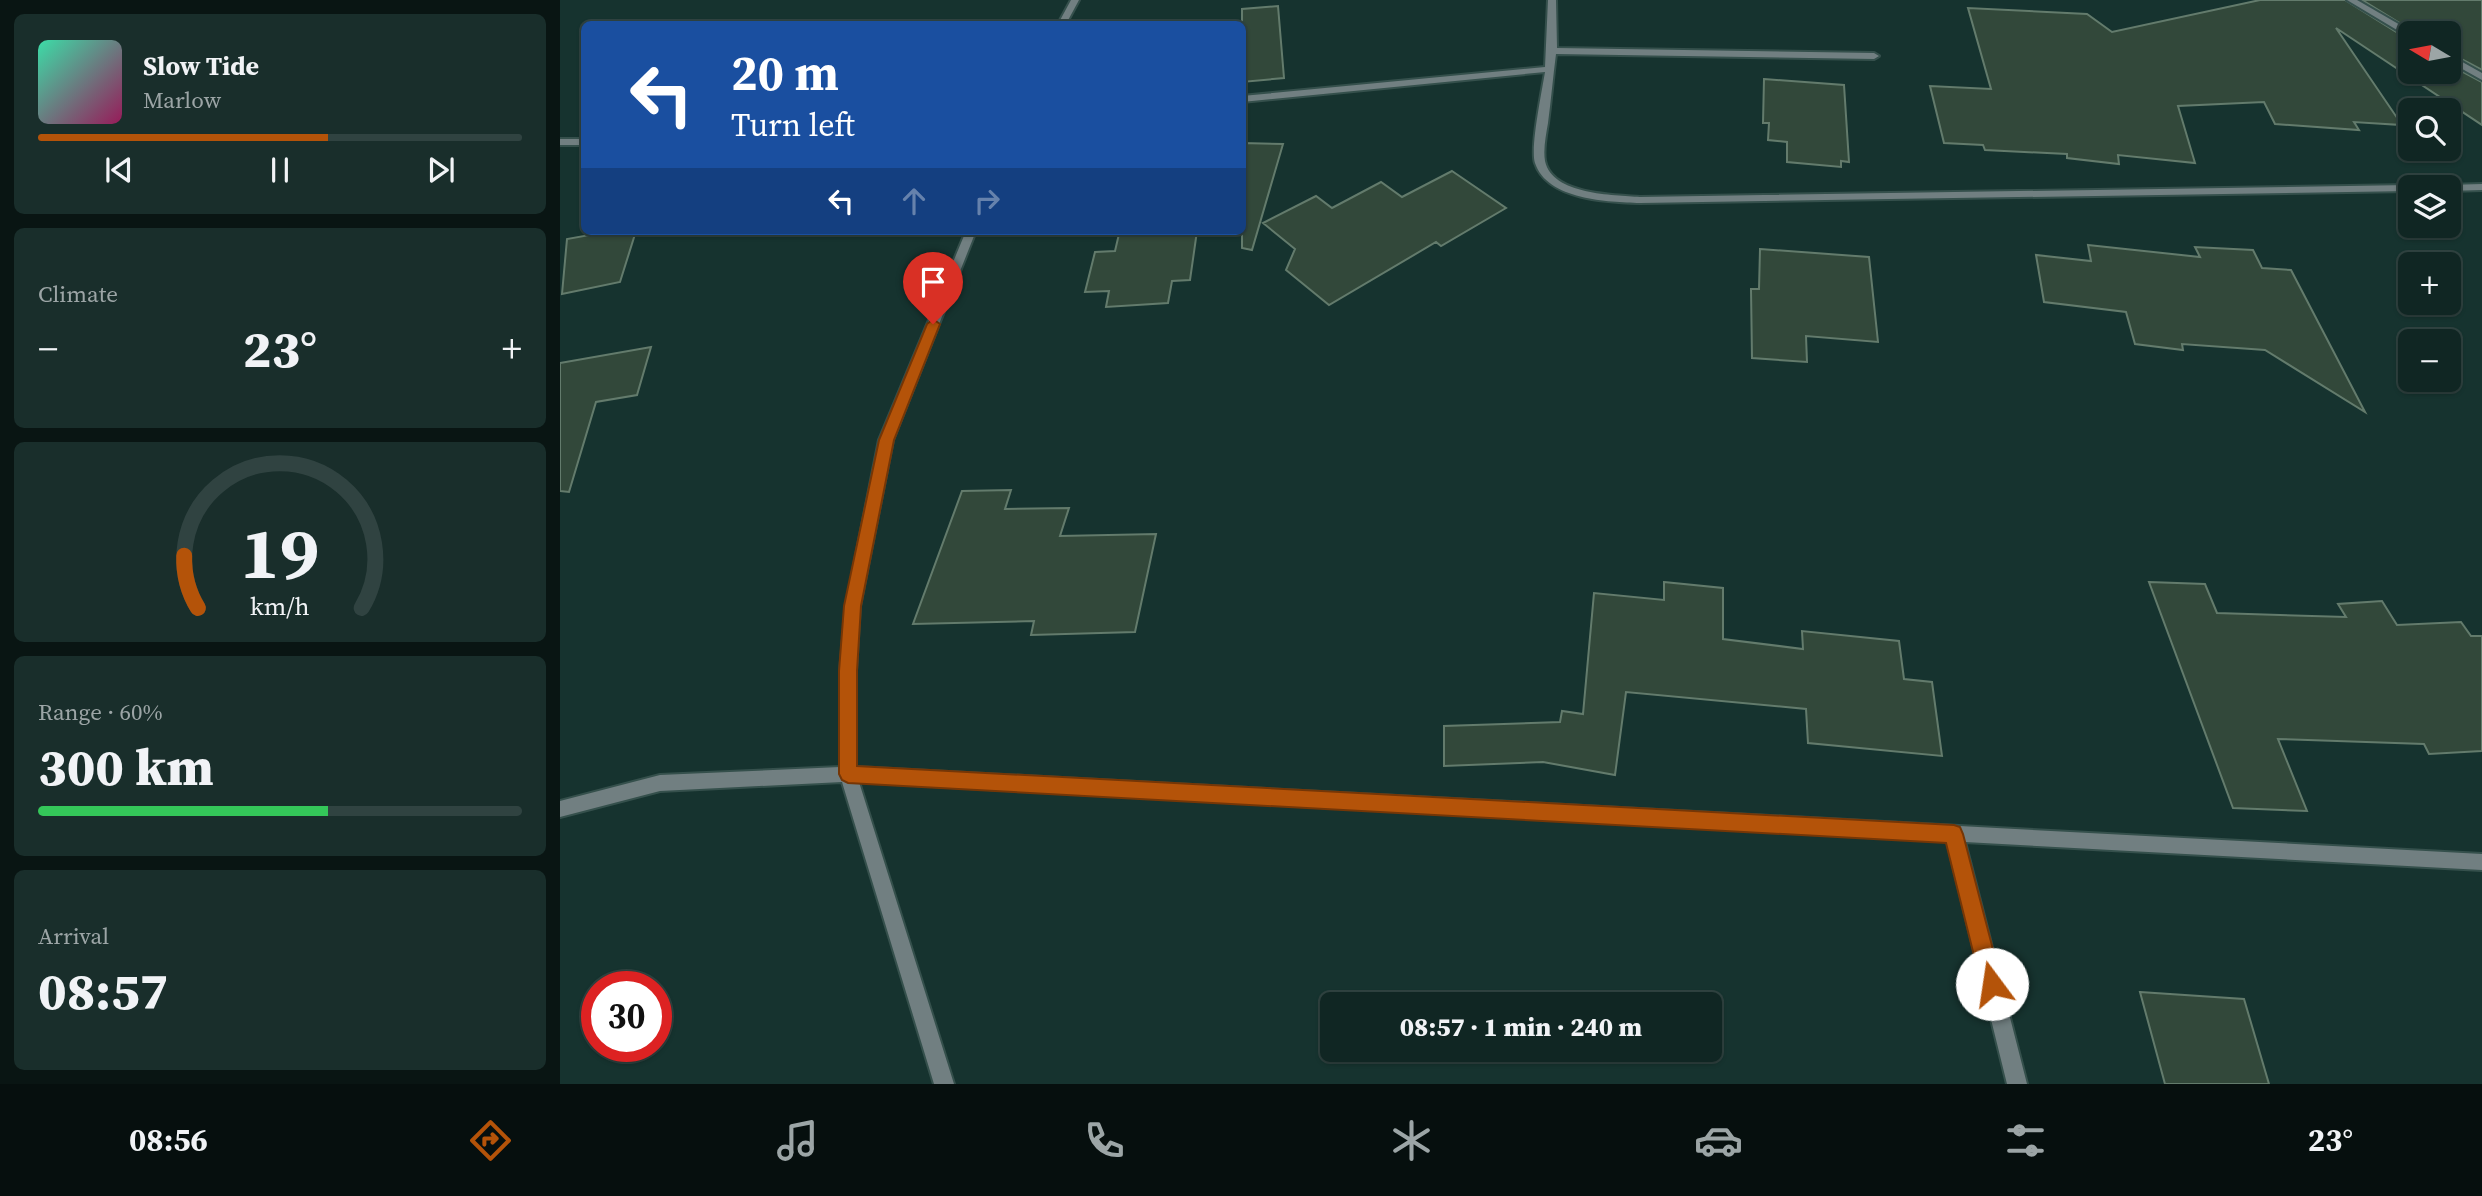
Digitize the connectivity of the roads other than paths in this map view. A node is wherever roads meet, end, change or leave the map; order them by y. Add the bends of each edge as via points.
1 (1075, 0) edge
2 (1552, 0) edge
3 (2351, 0) edge
4 (1064, 21) edge
5 (2398, 27) edge
6 (1552, 51) junction
7 (1874, 56) dead end
8 (2461, 65) edge
9 (1549, 69) junction
10 (2482, 77) edge
11 (1246, 99) edge
12 (560, 142) edge
13 (581, 142) edge
14 (2482, 187) edge
15 (2398, 188) edge
16 (2461, 188) edge
17 (969, 235) edge
18 (848, 774) junction
19 (560, 809) edge
20 (1954, 834) junction
21 (2482, 862) edge
22 (944, 1084) edge
23 (2017, 1084) edge

1 - 4 street
2 - 6 street
3 - 5 street
6 - 7 street
6 - 9 street
8 - 10 street
9 - 11 street
9 - 15 street via 1540,163 1551,178 1572,191 1601,198
12 - 13 street
14 - 16 street
17 - 18 street via 886,440 853,606
18 - 19 street via 660,783
18 - 20 street
18 - 22 street
20 - 21 street
20 - 23 street

